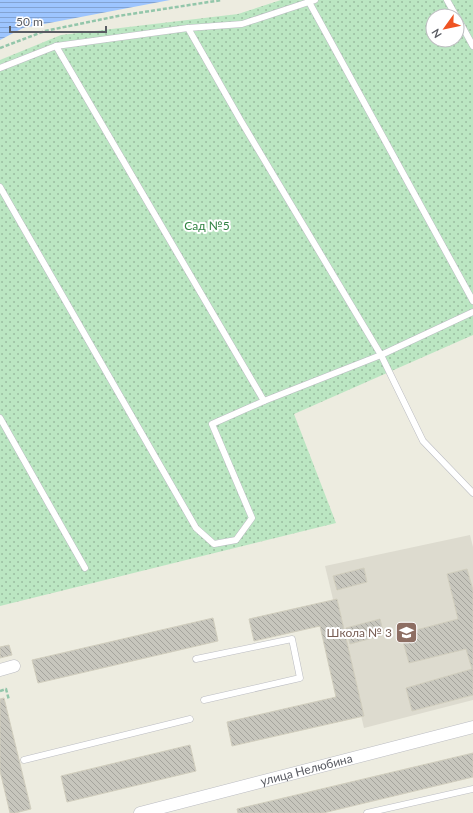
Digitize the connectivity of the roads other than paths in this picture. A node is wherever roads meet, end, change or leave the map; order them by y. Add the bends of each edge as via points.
1 (312, 1) edge
2 (188, 28) junction
3 (465, 32) edge
4 (56, 46) junction
5 (473, 46) edge
6 (0, 68) edge
7 (0, 187) edge
8 (473, 301) edge
9 (473, 312) edge
10 (381, 355) junction
11 (264, 402) junction
12 (0, 418) edge
13 (473, 493) edge
14 (85, 568) dead end
15 (196, 659) dead end
16 (14, 666) dead end
17 (0, 670) edge
18 (204, 700) dead end
19 (190, 719) dead end
20 (473, 727) edge
21 (24, 760) dead end
22 (473, 789) edge
23 (140, 813) edge
24 (367, 813) edge

1 - 2 lane via 242,24
1 - 8 lane
2 - 4 lane
2 - 10 lane
3 - 5 lane
4 - 6 lane
4 - 11 lane
7 - 11 lane via 196,528 214,544 236,540 252,518 212,424
9 - 10 lane
10 - 11 lane
10 - 13 lane via 423,441
12 - 14 lane
15 - 18 lane via 292,639 300,678
16 - 17 street
19 - 21 lane
20 - 23 street, улица Нелюбина
22 - 24 lane

